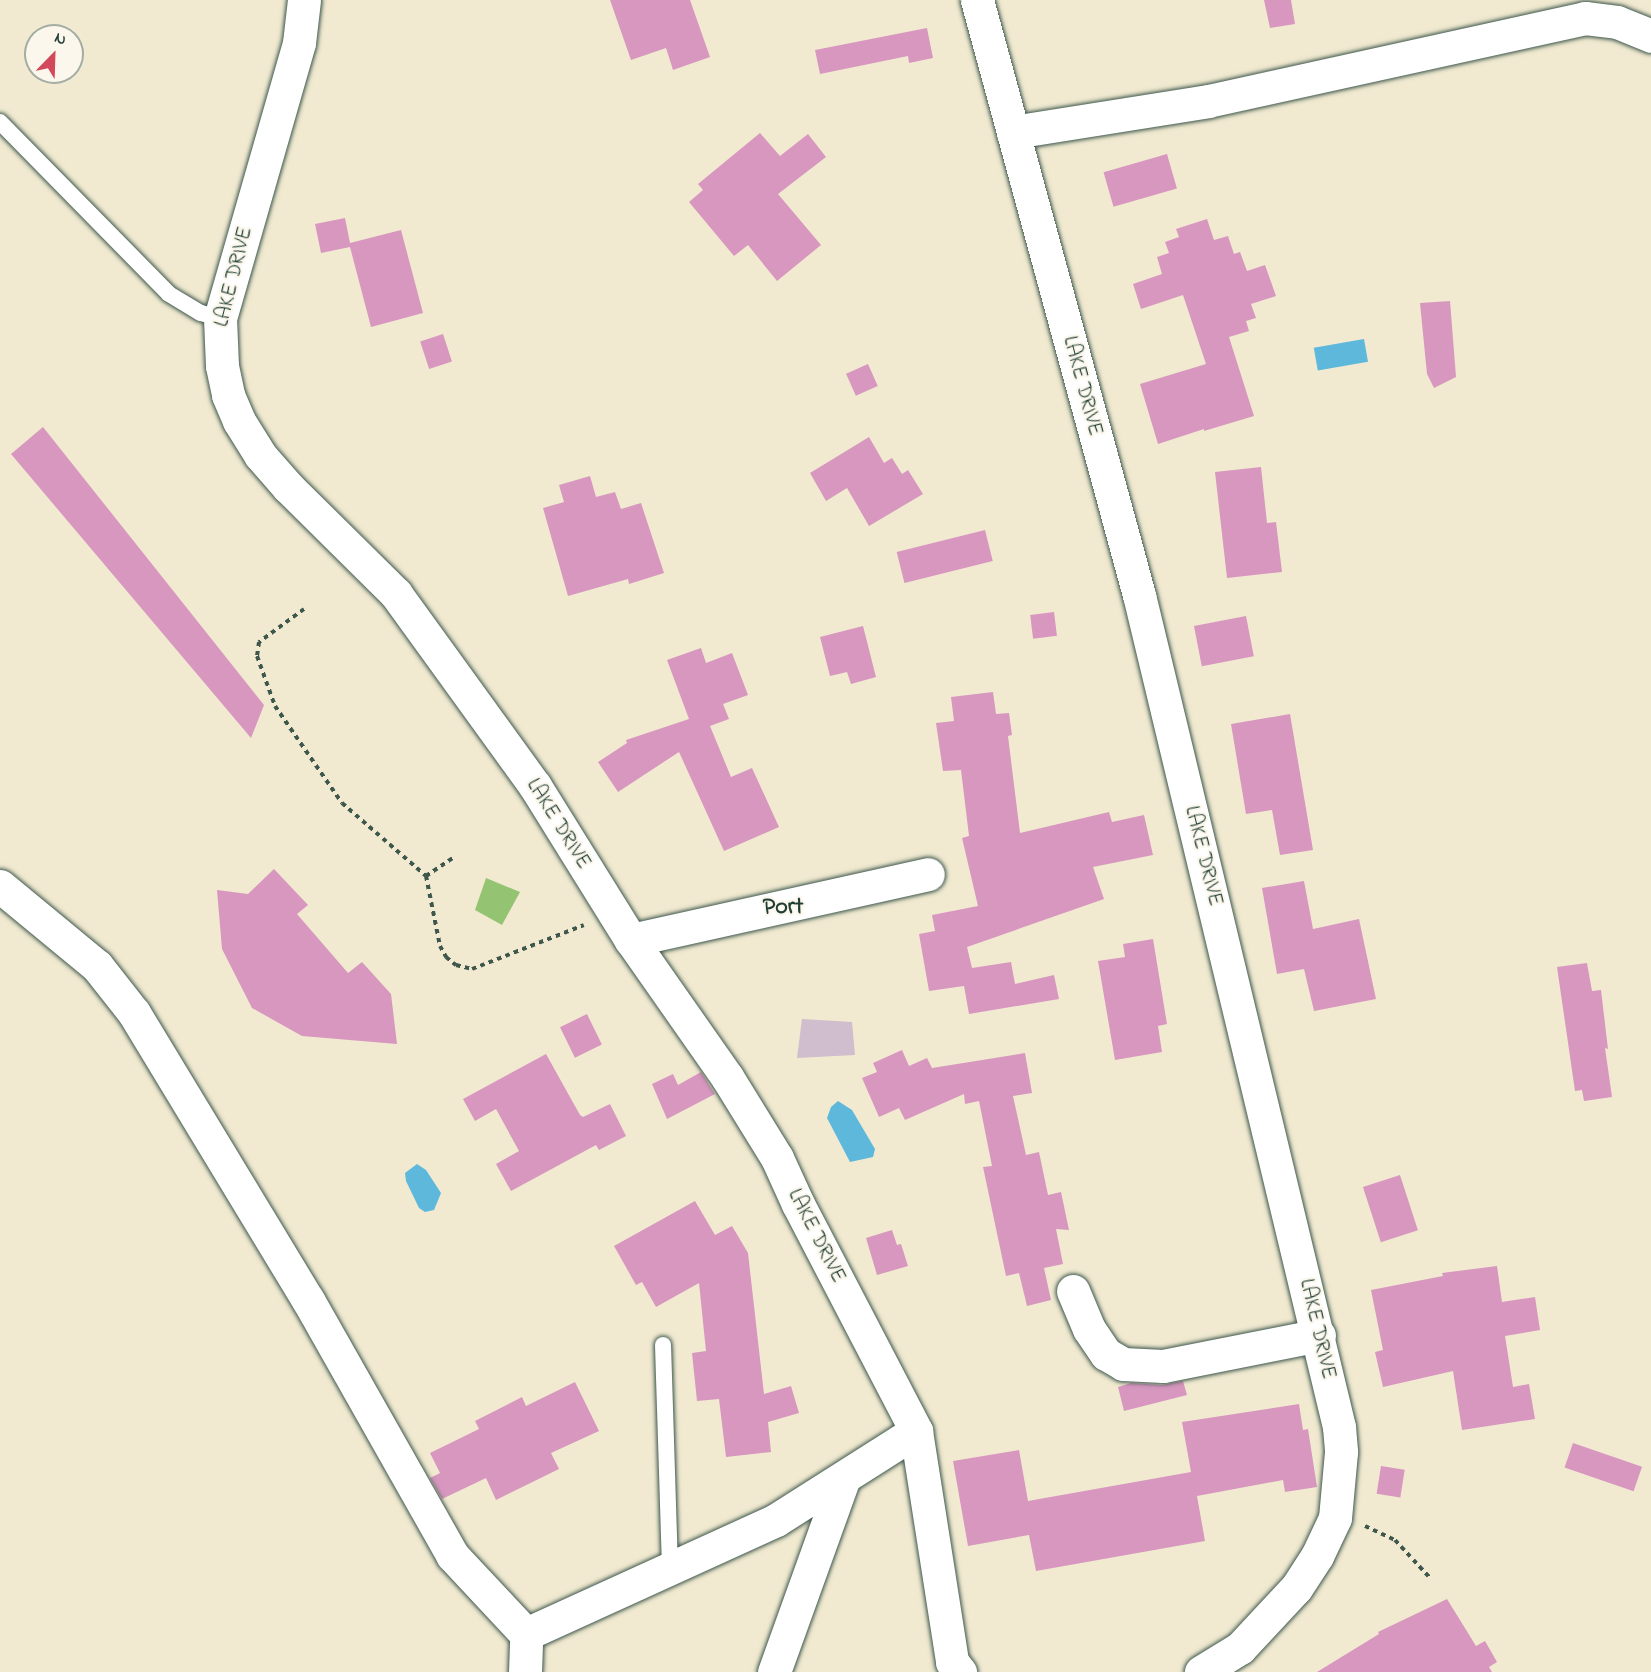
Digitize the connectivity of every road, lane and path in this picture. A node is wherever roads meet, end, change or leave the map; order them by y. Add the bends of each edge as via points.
1 (304, 0) edge
2 (977, 0) edge
3 (1590, 9) edge
4 (1651, 36) edge
5 (0, 122) edge
6 (1013, 132) junction
7 (220, 318) junction
8 (304, 609) dead end
9 (453, 858) dead end
10 (928, 874) dead end
11 (426, 876) junction
12 (0, 886) edge
13 (613, 912) junction
14 (632, 940) junction
15 (1073, 1291) dead end
16 (1319, 1335) junction
17 (663, 1345) dead end
18 (916, 1431) junction
19 (844, 1478) junction
20 (1335, 1518) junction
21 (670, 1568) junction
22 (1431, 1579) dead end
23 (526, 1634) junction
24 (525, 1672) edge
25 (774, 1672) edge
26 (960, 1672) edge
27 (1201, 1672) edge

1 - 7 street, LAKE DRIVE via 299,43
2 - 6 street, LAKE DRIVE
3 - 4 street
3 - 6 street via 1208,101
5 - 7 lane via 169,294
6 - 16 street, LAKE DRIVE via 1139,595
7 - 13 street, LAKE DRIVE via 228,395 260,454 396,594 535,786
8 - 11 path via 259,642 257,656 275,706 342,803
9 - 11 path
10 - 14 street
11 - 13 path via 440,946 446,957 464,969
12 - 23 street via 97,966 134,1013 308,1300 452,1555
13 - 14 street, LAKE DRIVE
14 - 18 street, LAKE DRIVE via 727,1077 777,1158
15 - 16 street via 1089,1329 1106,1354 1123,1364 1163,1366
16 - 20 street, LAKE DRIVE via 1339,1427 1341,1452
17 - 21 lane
18 - 19 street
18 - 26 street, LAKE DRIVE via 952,1662
19 - 21 street via 776,1520
19 - 25 street
20 - 22 path via 1372,1528 1395,1540
20 - 27 street, LAKE DRIVE via 1296,1588 1240,1648
21 - 23 street
23 - 24 street

